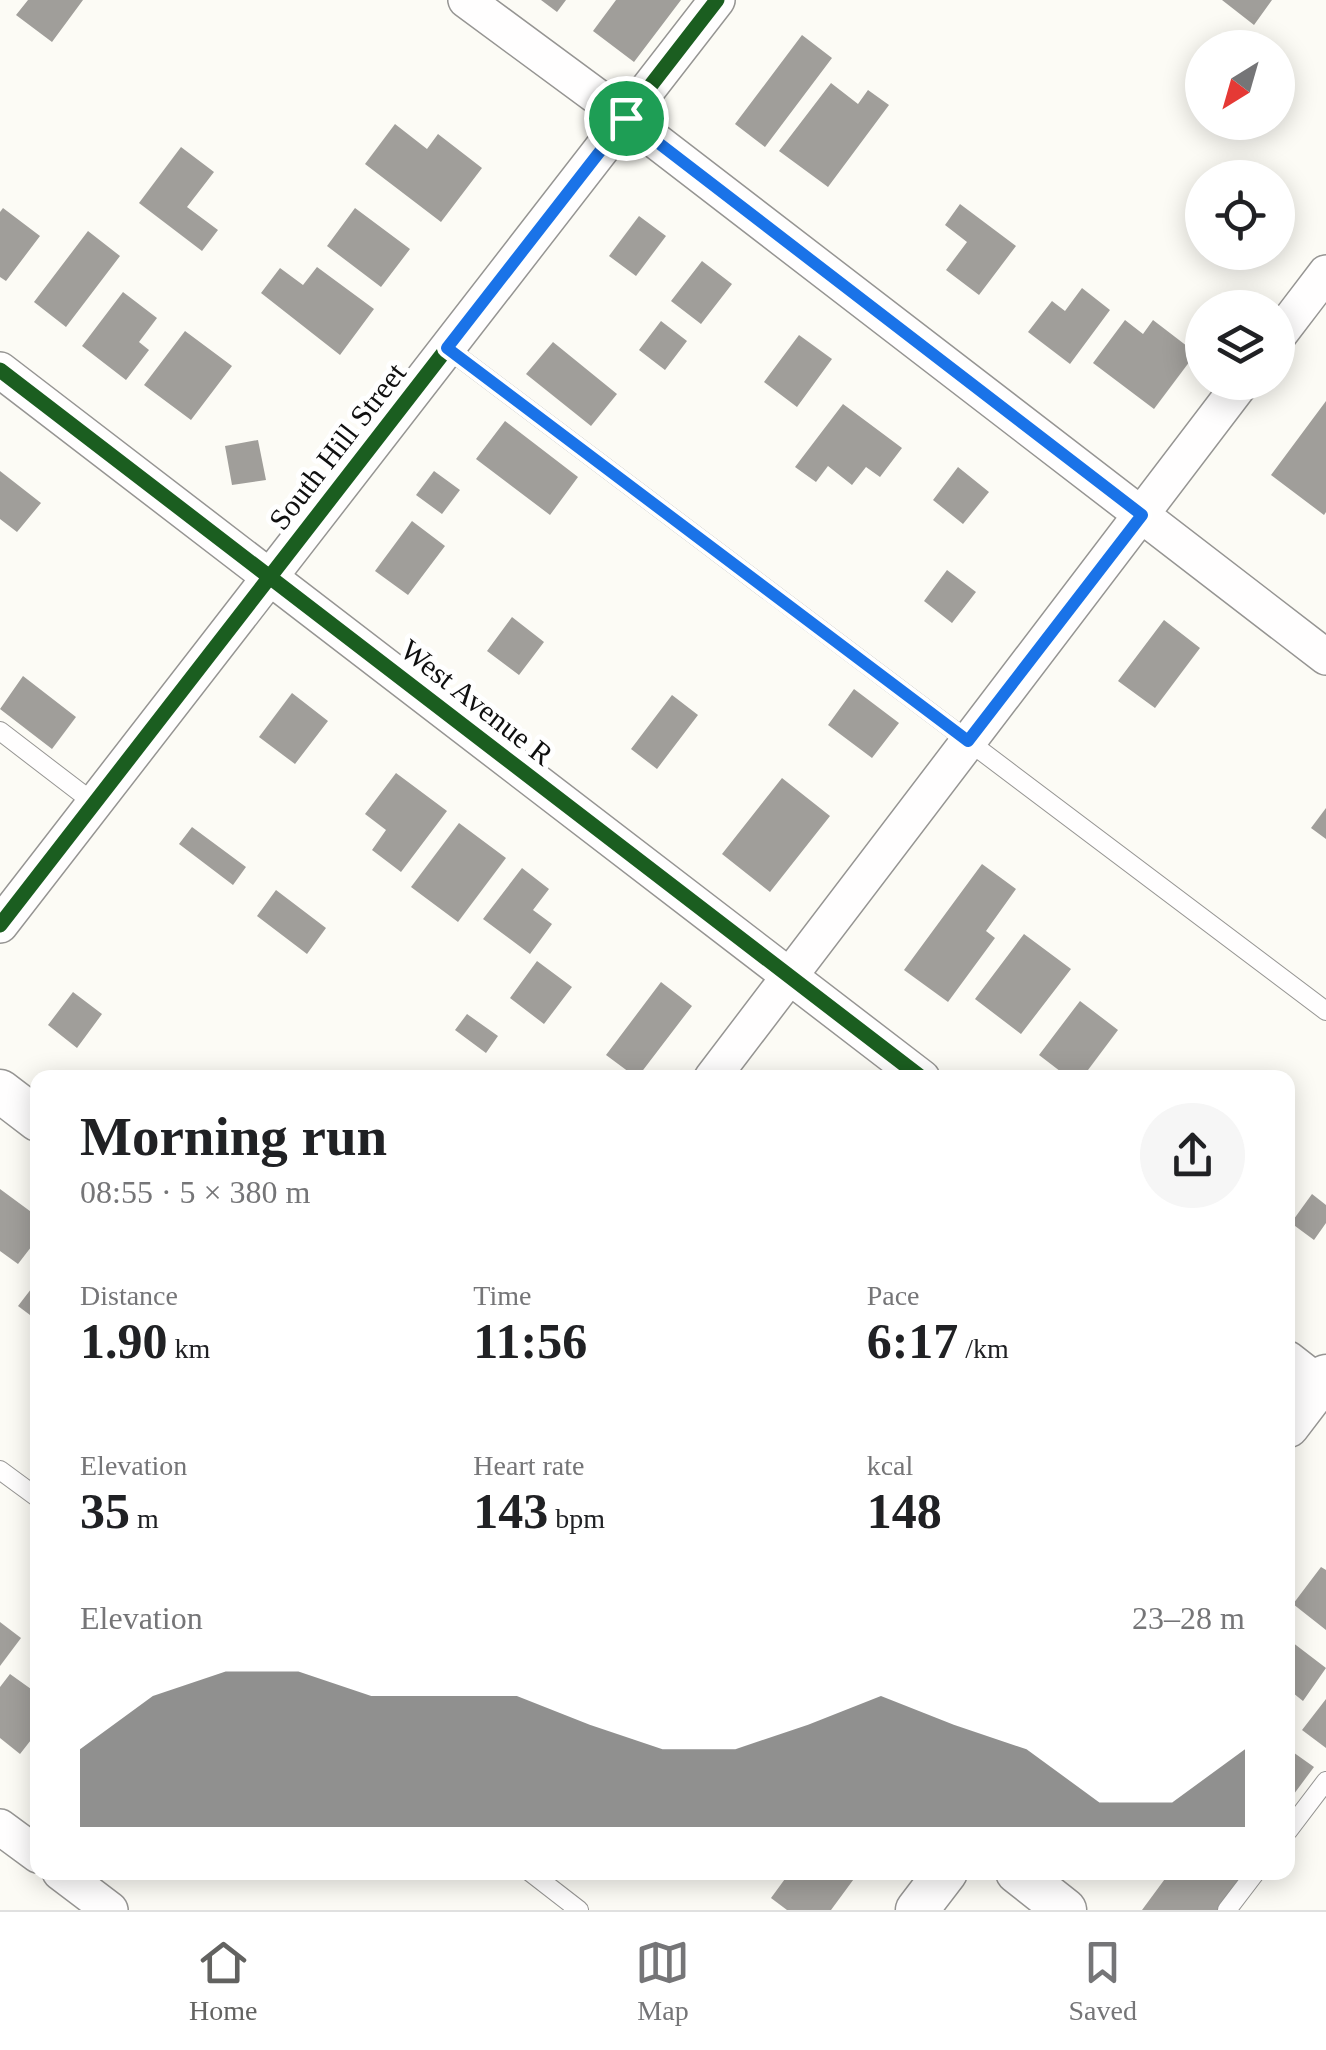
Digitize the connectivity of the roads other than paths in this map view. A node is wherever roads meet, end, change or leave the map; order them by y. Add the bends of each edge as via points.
1 (466, 0) edge
2 (717, 0) edge
3 (626, 118) junction
4 (1320, 293) edge
5 (1295, 319) edge
6 (447, 348) junction
7 (0, 370) edge
8 (1228, 400) edge
9 (1142, 515) junction
10 (270, 577) junction
11 (1326, 656) edge
12 (0, 731) edge
13 (968, 741) junction
14 (94, 804) junction
15 (0, 925) edge
16 (789, 976) junction
17 (1326, 1010) edge
18 (718, 1070) edge
19 (912, 1070) edge
20 (0, 1091) edge
21 (30, 1114) edge
22 (1311, 1373) edge
23 (1295, 1410) edge
24 (0, 1470) edge
25 (30, 1492) edge
26 (1326, 1781) edge
27 (1295, 1822) edge
28 (0, 1827) edge
29 (30, 1849) edge
30 (71, 1880) edge
31 (540, 1880) edge
32 (940, 1880) edge
33 (1027, 1880) edge
34 (1250, 1880) edge
35 (95, 1897) edge
36 (579, 1910) edge
37 (917, 1910) edge
38 (1066, 1910) edge
39 (1227, 1910) edge

1 - 3 street
2 - 3 street, South Hill Street
3 - 6 street, South Hill Street
3 - 9 street
4 - 5 street
6 - 10 street, South Hill Street
6 - 13 lane
7 - 10 street, West Avenue R
8 - 9 street
9 - 11 street
9 - 13 street
10 - 14 street, South Hill Street
10 - 16 street, West Avenue R
12 - 14 lane
13 - 16 street
13 - 17 lane
14 - 15 street, South Hill Street
16 - 18 street
16 - 19 street, West Avenue R
20 - 21 street
22 - 23 street
24 - 25 lane
26 - 27 lane
28 - 29 street
30 - 35 street
31 - 36 lane
32 - 37 street
33 - 38 street
34 - 39 lane

